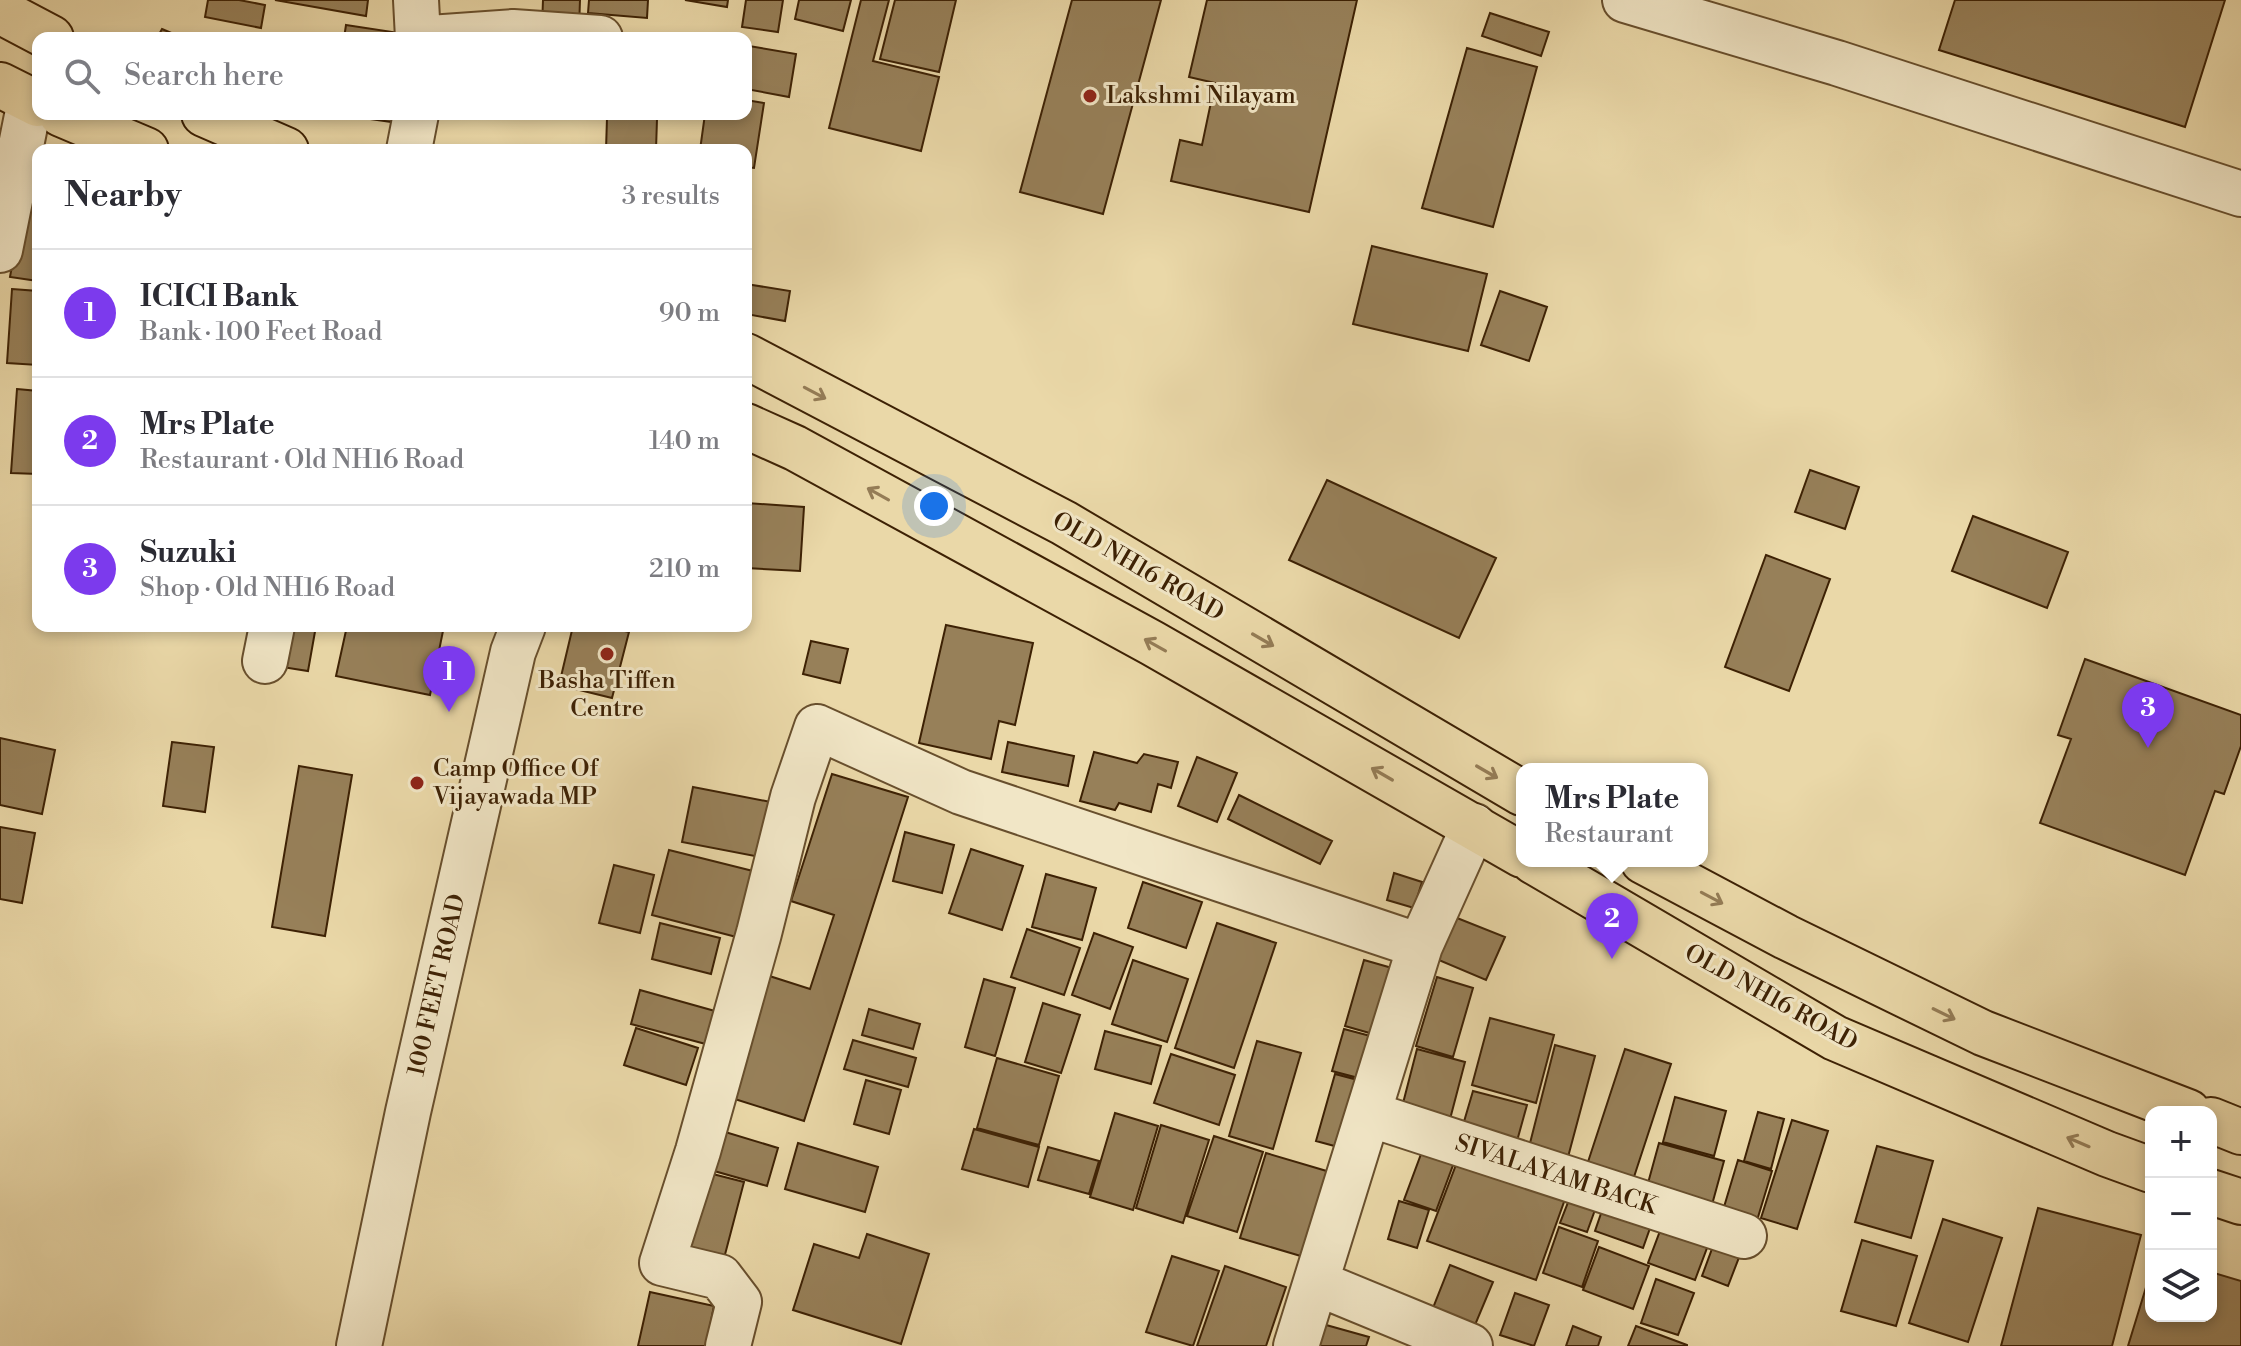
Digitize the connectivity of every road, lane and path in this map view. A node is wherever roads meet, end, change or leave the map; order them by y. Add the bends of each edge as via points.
1 (416, 0) edge
2 (1625, 0) edge
3 (0, 11) edge
4 (40, 32) edge
5 (418, 32) edge
6 (32, 101) edge
7 (76, 120) edge
8 (218, 120) edge
9 (415, 120) edge
10 (132, 144) edge
11 (272, 144) edge
12 (410, 144) edge
13 (2241, 194) edge
14 (0, 250) edge
15 (752, 359) edge
16 (752, 429) edge
17 (521, 632) edge
18 (1516, 789) edge
19 (1474, 826) junction
20 (1516, 851) edge
21 (1543, 867) edge
22 (1654, 867) edge
23 (1420, 946) junction
24 (2172, 1106) edge
25 (1369, 1114) junction
26 (2217, 1122) edge
27 (2241, 1132) edge
28 (2145, 1168) edge
29 (2217, 1194) edge
30 (2241, 1202) edge
31 (1744, 1236) dead end
32 (1317, 1283) junction
33 (359, 1346) edge
34 (728, 1346) edge
35 (1296, 1346) edge
36 (1470, 1346) edge

1 - 5 street
2 - 13 street
3 - 4 main road
6 - 14 street
7 - 10 main road
8 - 11 main road
9 - 12 street
15 -> 18 main road, OLD NH16 ROAD via 1064,523
19 -> 16 main road via 1138,636
17 - 33 street, 100 FEET ROAD
19 - 20 main road
19 - 23 street
28 -> 21 main road, OLD NH16 ROAD via 1835,1038
22 -> 24 main road via 1983,1033
23 - 25 street
23 - 34 street via 961,792 817,727 662,1263 720,1277 739,1302
25 - 31 street, SIVALAYAM BACK
25 - 32 street
26 - 27 main road
29 - 30 main road
32 - 35 street
32 - 36 street

